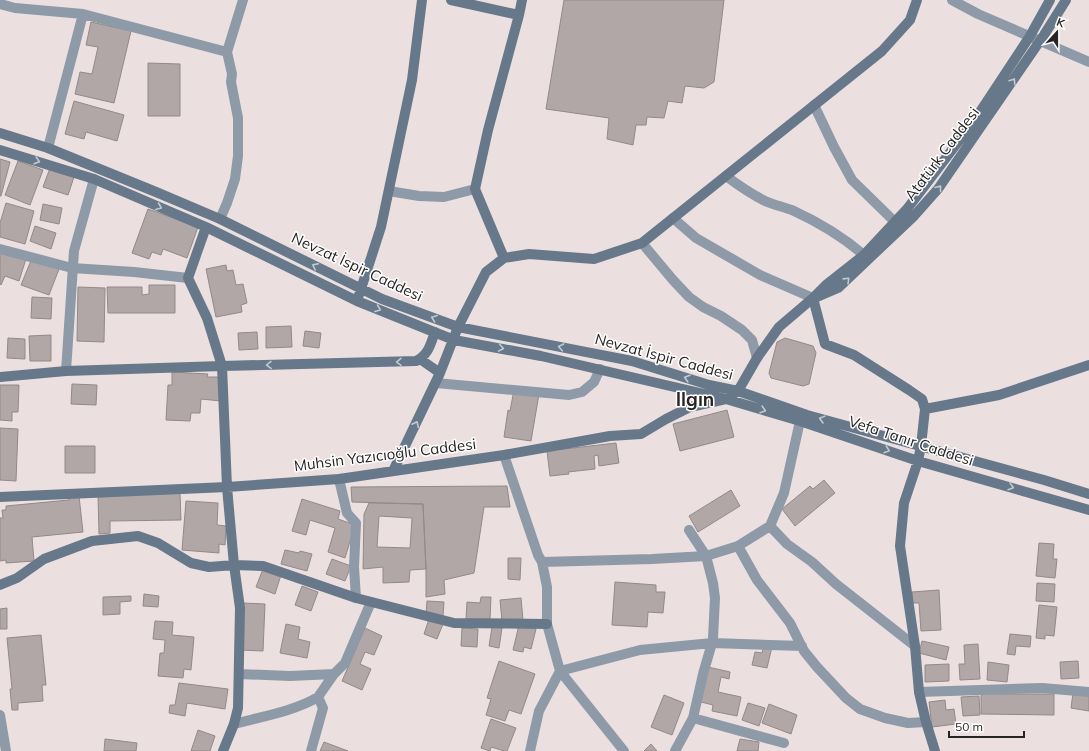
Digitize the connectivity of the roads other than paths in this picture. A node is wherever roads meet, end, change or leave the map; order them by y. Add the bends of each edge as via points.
1 (243, 0) edge
2 (422, 0) edge
3 (451, 0) edge
4 (522, 0) edge
5 (918, 0) edge
6 (952, 0) edge
7 (1050, 0) edge
8 (1066, 0) edge
9 (0, 4) edge
10 (14, 4) edge
11 (83, 14) junction
12 (519, 15) junction
13 (1030, 36) junction
14 (1040, 40) junction
15 (227, 52) junction
16 (1089, 62) edge
17 (814, 105) junction
18 (0, 133) edge
19 (48, 148) junction
20 (0, 150) edge
21 (726, 176) junction
22 (94, 179) junction
23 (475, 189) junction
24 (388, 191) junction
25 (673, 218) junction
26 (220, 219) junction
27 (895, 222) junction
28 (206, 227) junction
29 (642, 243) junction
30 (0, 249) edge
31 (864, 255) junction
32 (504, 258) junction
33 (72, 268) junction
34 (188, 278) junction
35 (361, 289) junction
36 (813, 298) junction
37 (357, 301) junction
38 (458, 327) junction
39 (435, 332) junction
40 (454, 340) junction
41 (757, 358) junction
42 (420, 359) junction
43 (1089, 365) edge
44 (222, 366) junction
45 (600, 369) junction
46 (66, 371) junction
47 (440, 373) junction
48 (0, 377) edge
49 (436, 383) junction
50 (738, 391) junction
51 (726, 399) junction
52 (925, 409) junction
53 (800, 421) junction
54 (921, 446) junction
55 (504, 455) junction
56 (918, 461) junction
57 (393, 471) junction
58 (339, 479) junction
59 (227, 487) junction
60 (1089, 494) edge
61 (0, 497) edge
62 (1089, 510) edge
63 (770, 526) junction
64 (689, 530) dead end
65 (738, 546) junction
66 (706, 556) junction
67 (542, 562) junction
68 (234, 564) junction
69 (0, 585) edge
70 (356, 598) junction
71 (371, 602) junction
72 (547, 624) junction
73 (712, 643) junction
74 (802, 646) junction
75 (915, 646) junction
76 (560, 671) junction
77 (238, 674) junction
78 (334, 674) junction
79 (919, 692) junction
80 (1089, 692) edge
81 (318, 697) junction
82 (0, 715) edge
83 (693, 718) junction
84 (926, 722) junction
85 (234, 724) junction
86 (784, 744) dead end
87 (6, 751) edge
88 (224, 751) edge
89 (311, 751) edge
90 (530, 751) edge
91 (624, 751) edge
92 (675, 751) edge
93 (934, 751) edge

1 - 15 street
2 - 24 street via 412,80
3 - 12 street
4 - 12 street
5 - 17 street via 910,20 882,51
6 - 13 street
7 - 13 street, Atatürk Caddesi
8 - 14 street, Atatürk Caddesi
9 - 10 street
10 - 11 street
11 - 15 street
11 - 19 street
12 - 23 street
13 - 14 street
13 - 27 street, Atatürk Caddesi via 974,122
14 - 16 street
36 -> 14 street, Atatürk Caddesi via 838,288 914,216 938,189
15 - 26 street via 238,118 238,156 235,179
17 - 21 street
17 - 27 street via 852,180
18 - 19 street, Nevzat İspir Caddesi
19 - 26 street, Nevzat İspir Caddesi
20 -> 22 street, Nevzat İspir Caddesi
21 - 25 street
21 - 31 street via 765,201 807,217
22 -> 28 street, Nevzat İspir Caddesi
22 - 33 street
23 - 24 street via 444,197
23 - 32 street
24 - 35 street via 381,227
25 - 29 street
25 - 36 street via 696,238 760,275
35 -> 26 street, Nevzat İspir Caddesi
27 - 31 street, Atatürk Caddesi
28 - 34 street
28 - 37 street, Nevzat İspir Caddesi
29 - 32 street via 594,259 529,254
29 - 41 street via 689,297 742,330 752,340
30 - 33 street
31 - 36 street, Atatürk Caddesi
32 - 38 street via 486,272
33 - 34 street
33 - 46 street
34 - 44 street via 207,318
35 - 37 street
38 -> 35 street, Nevzat İspir Caddesi
36 - 41 street, Atatürk Caddesi via 779,327
36 - 52 street via 825,344 854,356 909,390 922,399
37 -> 39 street, Nevzat İspir Caddesi
38 - 40 street
50 -> 38 street, Nevzat İspir Caddesi via 632,361
39 - 40 street, Nevzat İspir Caddesi
39 - 42 street via 429,348
40 -> 45 street, Nevzat İspir Caddesi
40 - 47 street
41 - 50 street, Atatürk Caddesi
42 -> 44 street
42 - 47 street
43 - 52 street via 999,395
44 - 46 street
44 - 59 street
45 - 49 street via 594,382 582,392 569,395
45 - 51 street, Nevzat İspir Caddesi
46 - 48 street
47 - 49 street
57 -> 49 street
50 - 51 street, Muhsin Yazıcıoğlu Caddesi
54 -> 50 street, Vefa Tanır Caddesi via 807,415
51 -> 53 street, Vefa Tanır Caddesi
51 - 55 street, Muhsin Yazıcıoğlu Caddesi via 690,407 641,434 610,436
52 - 54 street
53 -> 56 street, Vefa Tanır Caddesi
53 - 63 street via 784,493
54 - 56 street
54 - 60 street, Vefa Tanır Caddesi
55 - 57 street, Muhsin Yazıcıoğlu Caddesi
55 - 67 street
56 -> 62 street, Vefa Tanır Caddesi
56 - 75 street via 904,502 900,546
57 - 58 street, Muhsin Yazıcıoğlu Caddesi
58 - 59 street, Muhsin Yazıcıoğlu Caddesi
58 - 70 street via 347,513 356,523
59 - 61 street, Muhsin Yazıcıoğlu Caddesi
59 - 68 street
63 - 65 street
63 - 75 street via 787,544
64 - 66 street
65 - 66 street
65 - 74 street via 757,580 790,623
66 - 67 street
66 - 73 street via 715,598
67 - 72 street via 547,587
68 - 69 street via 208,567 191,563 158,543 138,536 92,540 44,559 17,578
68 - 70 street via 263,566
68 - 77 street via 240,608
70 - 71 street
71 - 72 street via 454,623
71 - 78 street via 345,664
72 - 76 street
73 - 74 street
73 - 76 street via 640,650
73 - 83 street
74 - 84 street via 817,667 860,709 908,723
75 - 79 street
76 - 90 street via 539,711
76 - 91 street
77 - 78 street
77 - 85 street via 238,708
78 - 81 street
79 - 80 street via 1042,688
79 - 84 street
81 - 85 street via 295,707
81 - 89 street via 323,708
82 - 87 street
83 - 86 street
83 - 92 street
84 - 93 street
85 - 88 street

